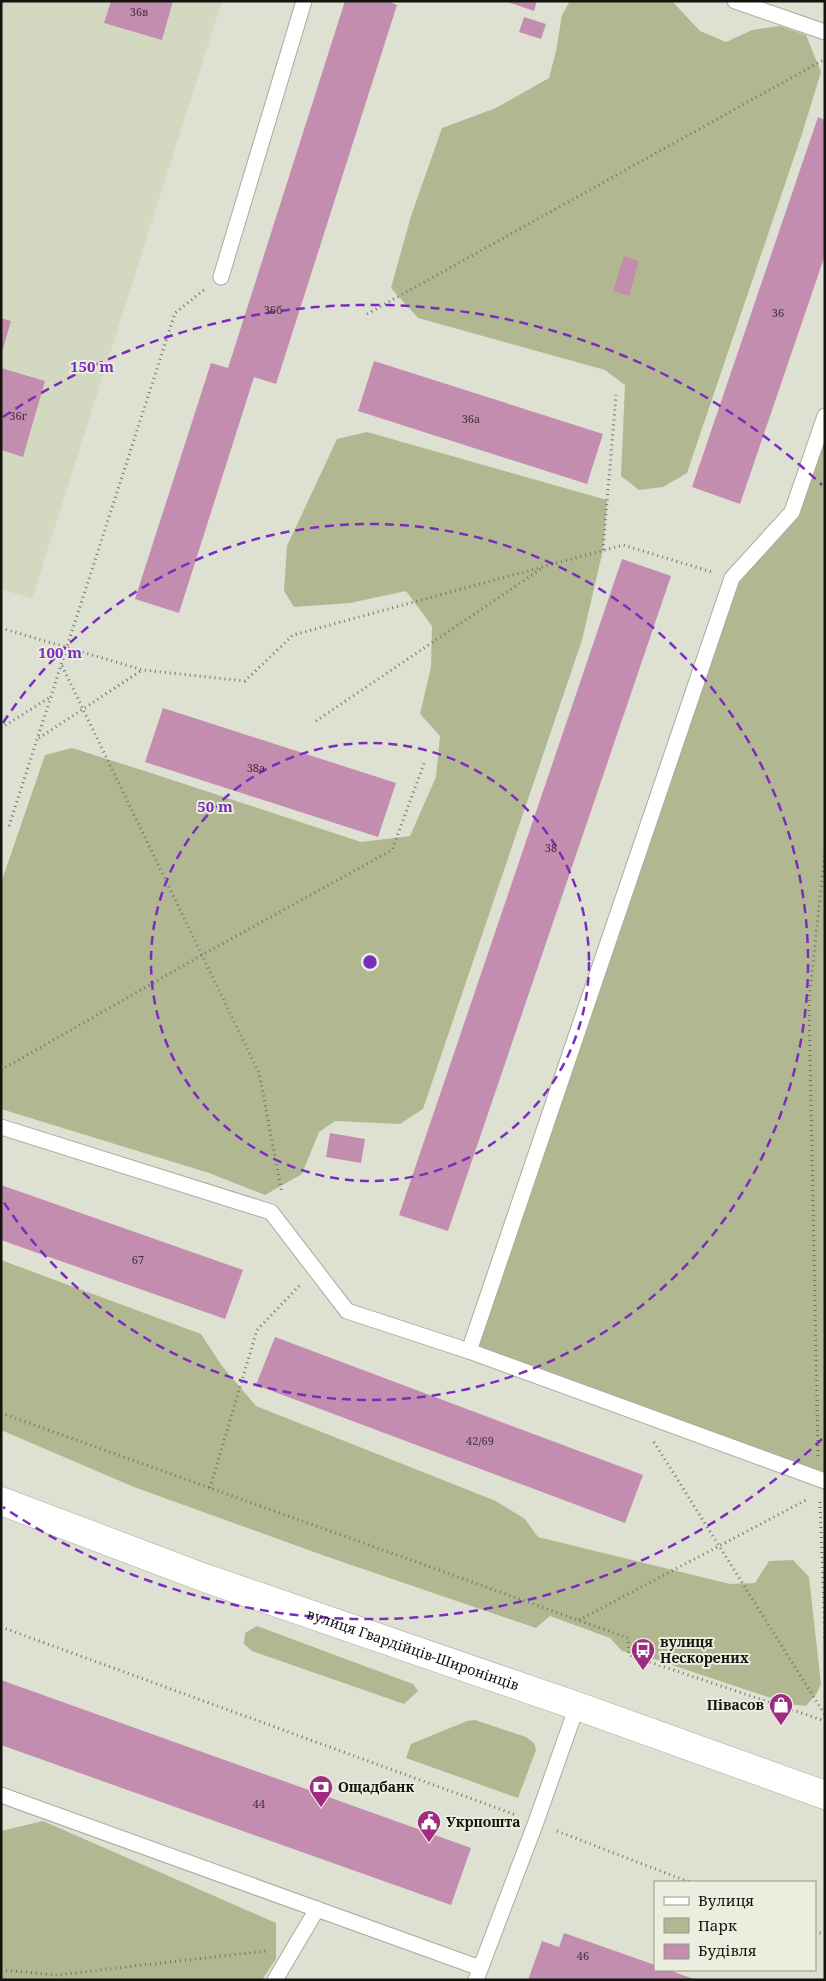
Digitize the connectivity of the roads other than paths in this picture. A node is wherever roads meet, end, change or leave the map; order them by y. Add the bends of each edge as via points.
1 (304, 1) edge
2 (736, 1) edge
3 (825, 32) edge
4 (221, 277) road end
5 (825, 416) edge
6 (1, 1127) edge
7 (469, 1352) junction
8 (821, 1484) edge
9 (1, 1501) edge
10 (577, 1706) junction
11 (1, 1795) edge
12 (825, 1795) edge
13 (317, 1909) junction
14 (478, 1974) edge
15 (275, 1980) edge

1 - 4 lane
2 - 3 lane
5 - 7 lane via 792,512 732,578
6 - 7 lane via 272,1212 347,1311
7 - 8 lane
9 - 10 main road, вулиця Гвардійців-Широнінців via 202,1577
10 - 12 main road, вулиця Гвардійців-Широнінців
10 - 14 lane
11 - 13 lane
13 - 14 lane
13 - 15 lane

